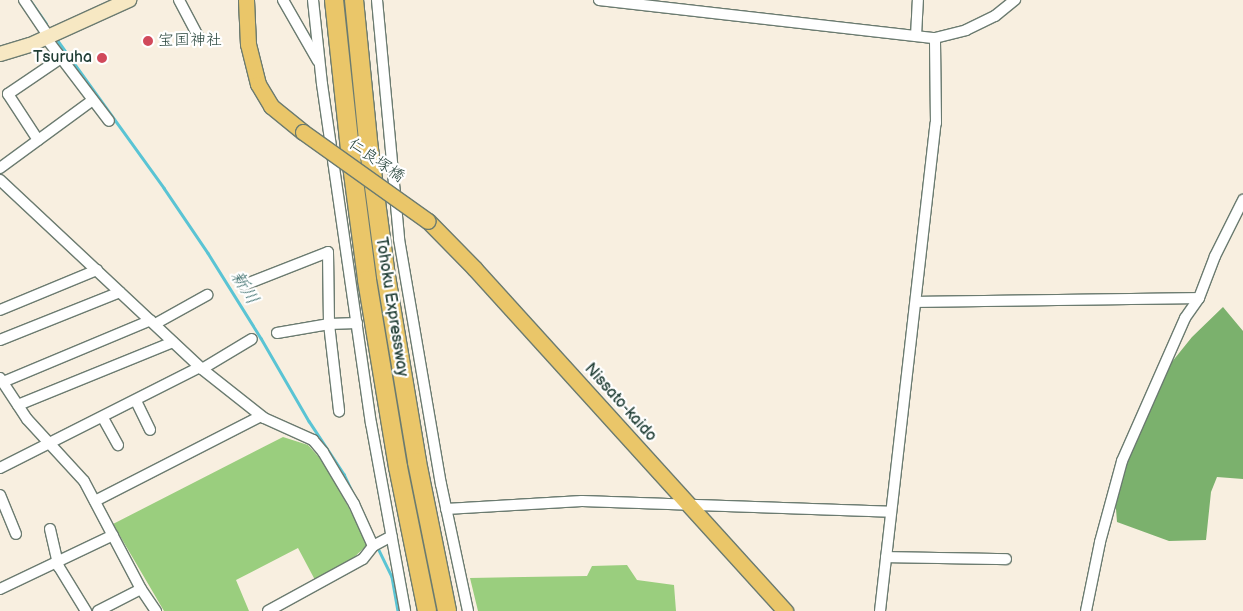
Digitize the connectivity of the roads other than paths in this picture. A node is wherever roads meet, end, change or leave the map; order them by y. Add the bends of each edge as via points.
1 (24, 0) edge
2 (129, 0) edge
3 (179, 0) edge
4 (246, 0) edge
5 (282, 0) edge
6 (313, 0) edge
7 (334, 0) edge
8 (354, 0) edge
9 (377, 0) edge
10 (599, 0) edge
11 (918, 0) edge
12 (1015, 0) edge
13 (916, 36) junction
14 (48, 37) junction
15 (198, 38) dead end
16 (935, 38) junction
17 (0, 54) edge
18 (61, 58) junction
19 (321, 66) junction
20 (92, 100) junction
21 (109, 121) dead end
22 (38, 140) junction
23 (0, 168) edge
24 (0, 180) edge
25 (1243, 200) edge
26 (428, 221) joint
27 (96, 270) junction
28 (244, 285) dead end
29 (120, 292) junction
30 (206, 295) dead end
31 (1199, 298) junction
32 (916, 302) junction
33 (0, 310) edge
34 (153, 322) junction
35 (357, 323) junction
36 (329, 324) junction
37 (277, 333) dead end
38 (252, 339) dead end
39 (0, 340) edge
40 (173, 342) junction
41 (202, 368) junction
42 (2, 380) edge
43 (136, 401) junction
44 (18, 405) junction
45 (339, 411) dead end
46 (261, 416) junction
47 (103, 418) junction
48 (150, 430) dead end
49 (50, 444) junction
50 (118, 445) dead end
51 (0, 468) edge
52 (0, 494) edge
53 (95, 500) junction
54 (689, 505) junction
55 (446, 509) junction
56 (891, 512) junction
57 (50, 528) dead end
58 (16, 534) dead end
59 (113, 535) junction
60 (382, 541) junction
61 (886, 557) junction
62 (1006, 559) dead end
63 (58, 562) junction
64 (141, 588) junction
65 (0, 589) edge
66 (86, 611) edge
67 (98, 611) edge
68 (156, 611) edge
69 (268, 611) edge
70 (405, 611) edge
71 (427, 611) edge
72 (447, 611) edge
73 (468, 611) edge
74 (785, 611) edge
75 (880, 611) edge
76 (1086, 611) edge

1 - 14 street
2 - 14 street
3 - 15 street
4 - 26 main road, 仁良塚橋, bridge via 248,44 258,84 271,106 302,132
5 - 19 street
6 - 19 street
7 - 71 highway, Tohoku Expressway via 367,280 398,467
8 - 72 highway, Tohoku Expressway via 386,276 417,462
9 - 55 street via 398,239
10 - 13 street
11 - 13 street
12 - 16 street via 995,16 966,30
13 - 16 street
14 - 17 street
14 - 18 street
16 - 32 street via 936,123
18 - 20 street
18 - 22 street via 8,94
19 - 35 street
20 - 21 street
20 - 22 street
22 - 23 street
24 - 27 street
25 - 31 street via 1215,256
26 - 54 main road, Nissato-kaido via 476,269
27 - 29 street
27 - 33 street
28 - 36 street via 328,252
29 - 34 street
29 - 39 street
30 - 34 street
31 - 32 street
31 - 76 street via 1185,318 1122,461
32 - 56 street
34 - 40 street
34 - 42 street
35 - 36 street
35 - 60 street via 371,423
36 - 37 street
36 - 45 street
38 - 41 street
40 - 41 street
40 - 44 street
41 - 43 street
41 - 46 street
42 - 44 street
43 - 47 street
43 - 48 street
44 - 49 street
46 - 53 street
46 - 60 street via 313,440
47 - 49 street
47 - 50 street
49 - 51 street
49 - 53 street via 84,481
52 - 58 street
53 - 59 street
54 - 55 street via 582,501
54 - 56 street
54 - 74 main road, Nissato-kaido
55 - 73 street
56 - 61 street
57 - 63 street
59 - 63 street
59 - 64 street
60 - 69 street via 363,559
60 - 70 street
61 - 62 street
61 - 75 street
63 - 65 street
63 - 66 street
64 - 67 street
64 - 68 street

